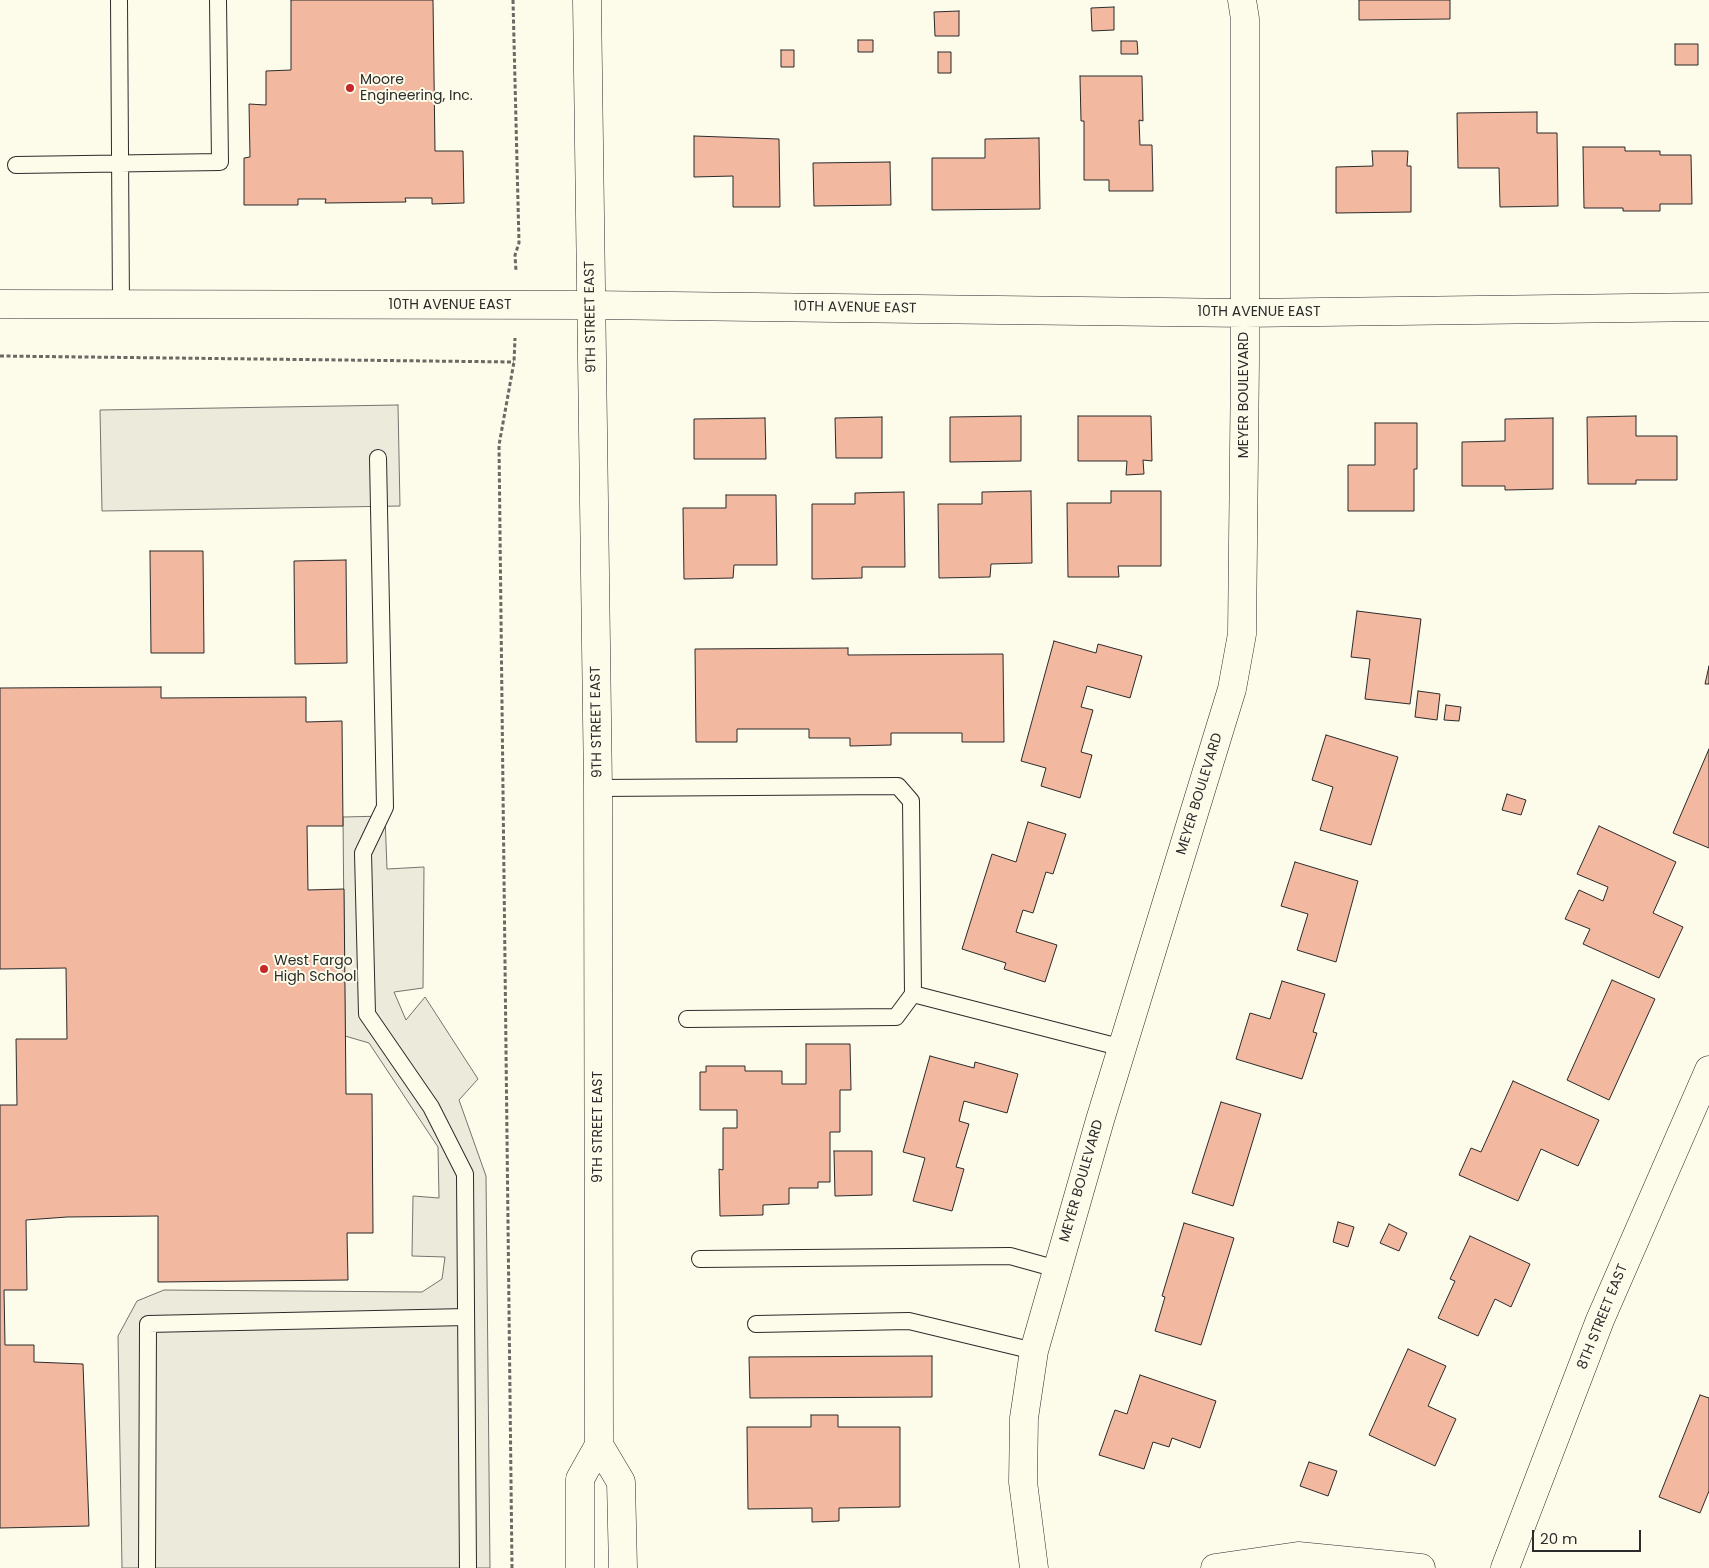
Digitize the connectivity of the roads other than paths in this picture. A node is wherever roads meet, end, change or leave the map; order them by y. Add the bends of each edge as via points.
1 (119, 0) edge
2 (218, 0) edge
3 (587, 0) edge
4 (1242, 0) edge
5 (122, 164) junction
6 (16, 165) dead end
7 (0, 304) edge
8 (121, 304) junction
9 (591, 305) junction
10 (1709, 307) edge
11 (1244, 313) junction
12 (378, 458) dead end
13 (598, 788) junction
14 (913, 994) junction
15 (687, 1019) dead end
16 (1123, 1048) junction
17 (1709, 1070) edge
18 (700, 1259) dead end
19 (1057, 1269) junction
20 (466, 1317) junction
21 (756, 1324) dead end
22 (1034, 1351) junction
23 (599, 1445) junction
24 (147, 1568) edge
25 (468, 1568) edge
26 (580, 1568) edge
27 (623, 1568) edge
28 (1034, 1568) edge
29 (1215, 1568) edge
30 (1421, 1568) edge
31 (1505, 1568) edge

1 - 5 lane
2 - 5 lane via 220,162
3 - 9 street, 9TH STREET EAST
4 - 11 street, MEYER BOULEVARD via 1245,19
5 - 6 lane
5 - 8 lane
7 - 8 street, 10TH AVENUE EAST
8 - 9 street, 10TH AVENUE EAST
9 - 11 street, 10TH AVENUE EAST
9 - 13 street, 9TH STREET EAST
10 - 11 street, 10TH AVENUE EAST
11 - 16 street, MEYER BOULEVARD via 1242,634 1232,689
12 - 20 lane via 385,807 363,853 367,1014 431,1107 465,1174
13 - 14 lane via 898,786 912,801
13 - 23 street, 9TH STREET EAST
14 - 15 lane via 896,1017
14 - 16 lane
16 - 19 street, MEYER BOULEVARD
17 - 31 street, 8TH STREET EAST via 1600,1320
18 - 19 lane via 1010,1256
19 - 22 street, MEYER BOULEVARD
20 - 24 lane via 148,1324
20 - 25 lane
21 - 22 lane via 909,1322
22 - 28 street, MEYER BOULEVARD via 1024,1418 1023,1482
23 - 26 street, 9TH STREET EAST via 580,1479
23 - 27 street via 621,1482
29 - 30 street via 1298,1556

